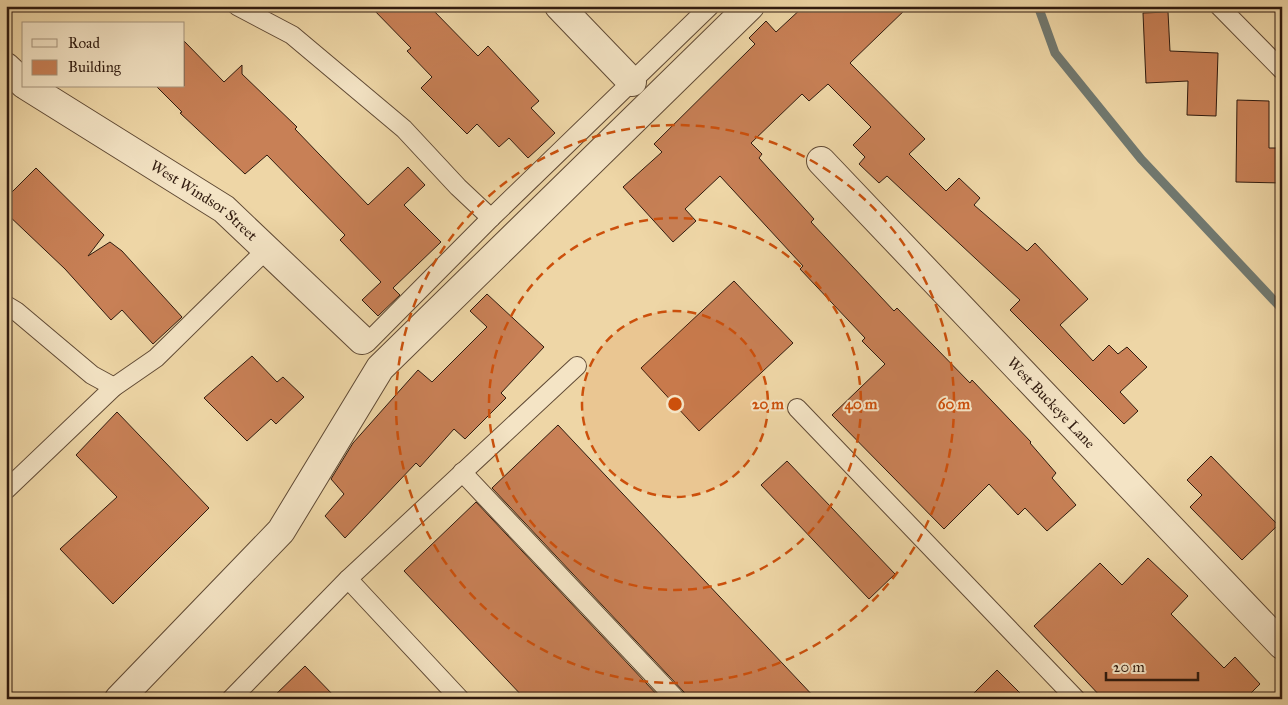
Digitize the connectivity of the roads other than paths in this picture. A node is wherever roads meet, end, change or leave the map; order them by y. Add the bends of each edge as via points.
1 (237, 6) edge
2 (559, 6) edge
3 (710, 6) edge
4 (750, 6) edge
5 (1219, 6) edge
6 (6, 68) edge
7 (1282, 70) edge
8 (22, 82) edge
9 (632, 82) junction
10 (30, 88) edge
11 (821, 161) dead end
12 (491, 218) junction
13 (266, 250) junction
14 (6, 305) edge
15 (362, 340) joint
16 (577, 366) dead end
17 (114, 387) junction
18 (798, 408) dead end
19 (462, 472) junction
20 (6, 490) edge
21 (348, 579) junction
22 (1282, 645) edge
23 (119, 699) edge
24 (231, 699) edge
25 (460, 699) edge
26 (676, 699) edge
27 (1076, 699) edge

1 - 12 lane via 292,35 404,129
2 - 9 street
3 - 9 lane
4 - 23 street via 380,368 281,531
5 - 7 lane
6 - 8 street, West Windsor Street
9 - 12 lane
10 - 13 street, West Windsor Street via 224,210
11 - 22 street, West Buckeye Lane
12 - 15 lane via 367,343
13 - 15 street, West Windsor Street
13 - 17 lane via 156,358
14 - 17 lane via 92,376
16 - 19 lane
17 - 20 lane
18 - 27 lane
19 - 21 lane
19 - 26 lane
21 - 24 lane
21 - 25 lane

